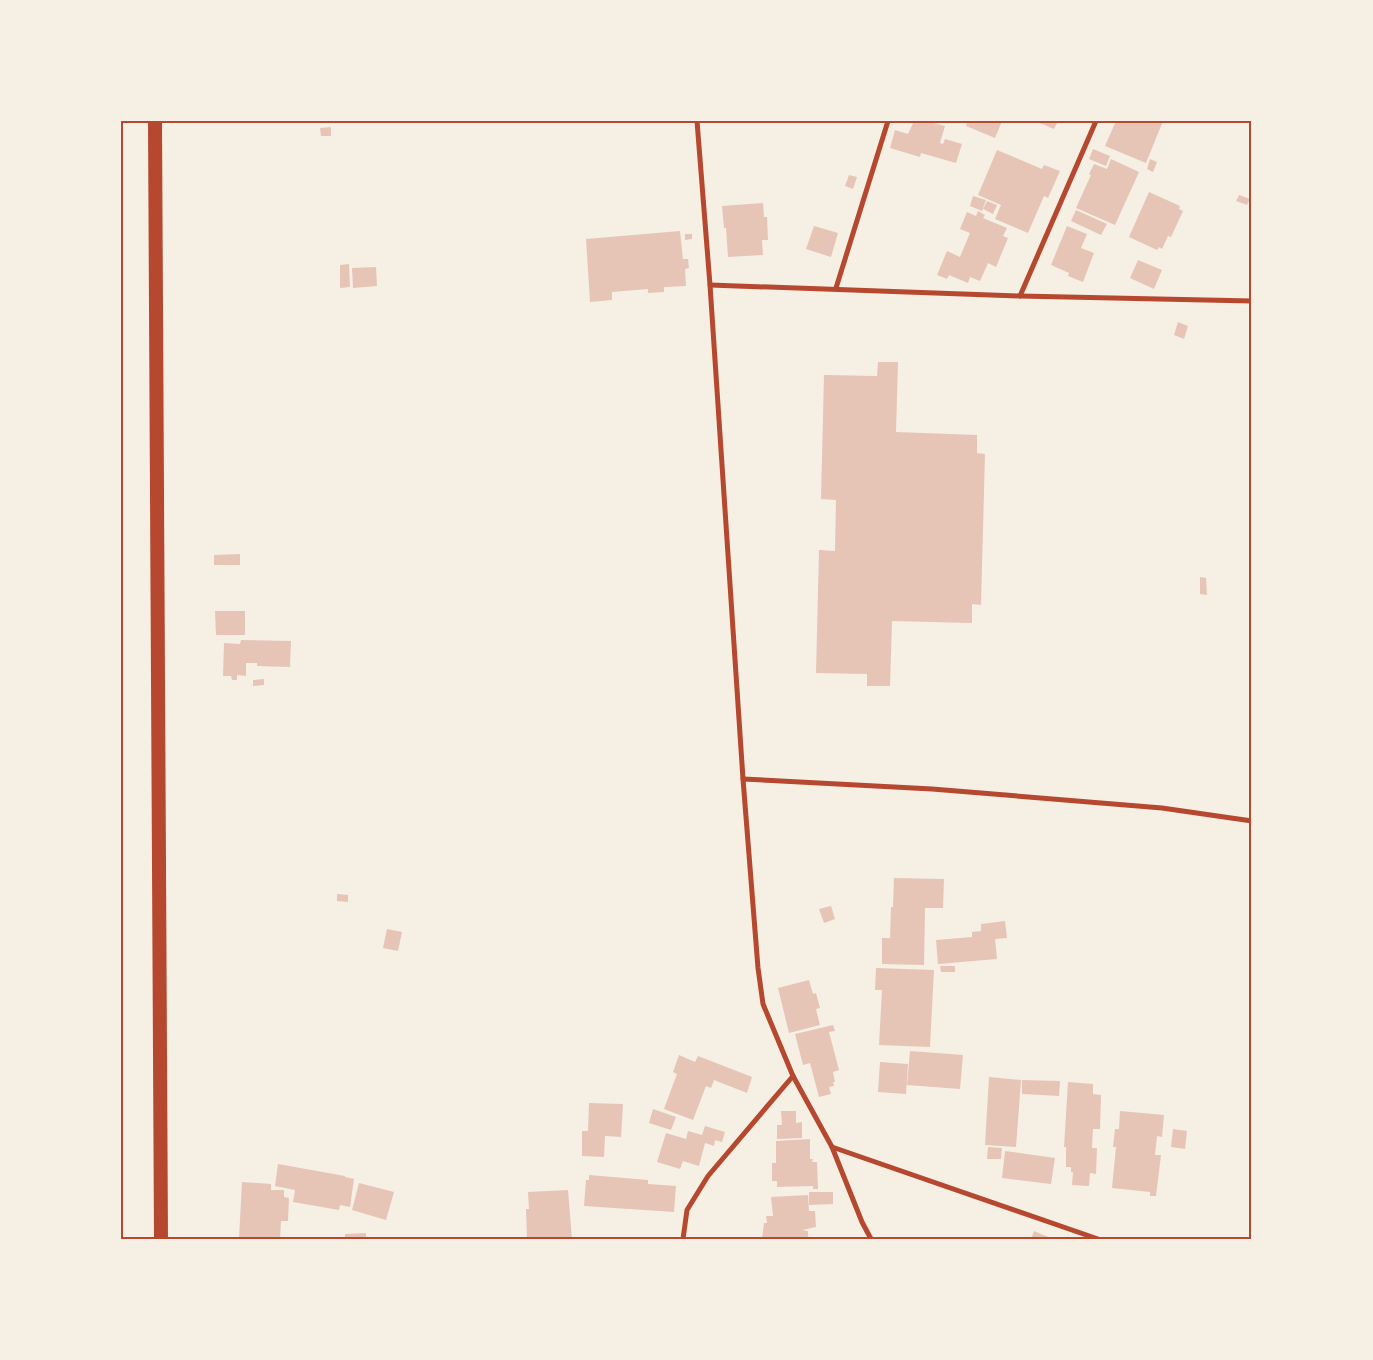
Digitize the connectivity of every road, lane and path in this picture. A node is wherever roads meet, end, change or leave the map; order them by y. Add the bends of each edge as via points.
1 (155, 121) edge
2 (697, 121) edge
3 (888, 121) edge
4 (1096, 121) edge
5 (710, 285) junction
6 (836, 288) junction
7 (1020, 296) junction
8 (1252, 302) edge
9 (743, 780) junction
10 (1252, 821) edge
11 (793, 1076) junction
12 (832, 1147) junction
13 (161, 1239) edge
14 (683, 1239) edge
15 (871, 1239) edge
16 (1098, 1239) edge

1 - 13 highway
2 - 5 street
3 - 6 street
4 - 7 street
5 - 6 street
5 - 9 street
6 - 7 street
7 - 8 street
9 - 10 street via 952,790 1162,808
9 - 11 street via 763,1004
11 - 12 street
11 - 14 street via 708,1176 687,1210
12 - 15 street
12 - 16 street

